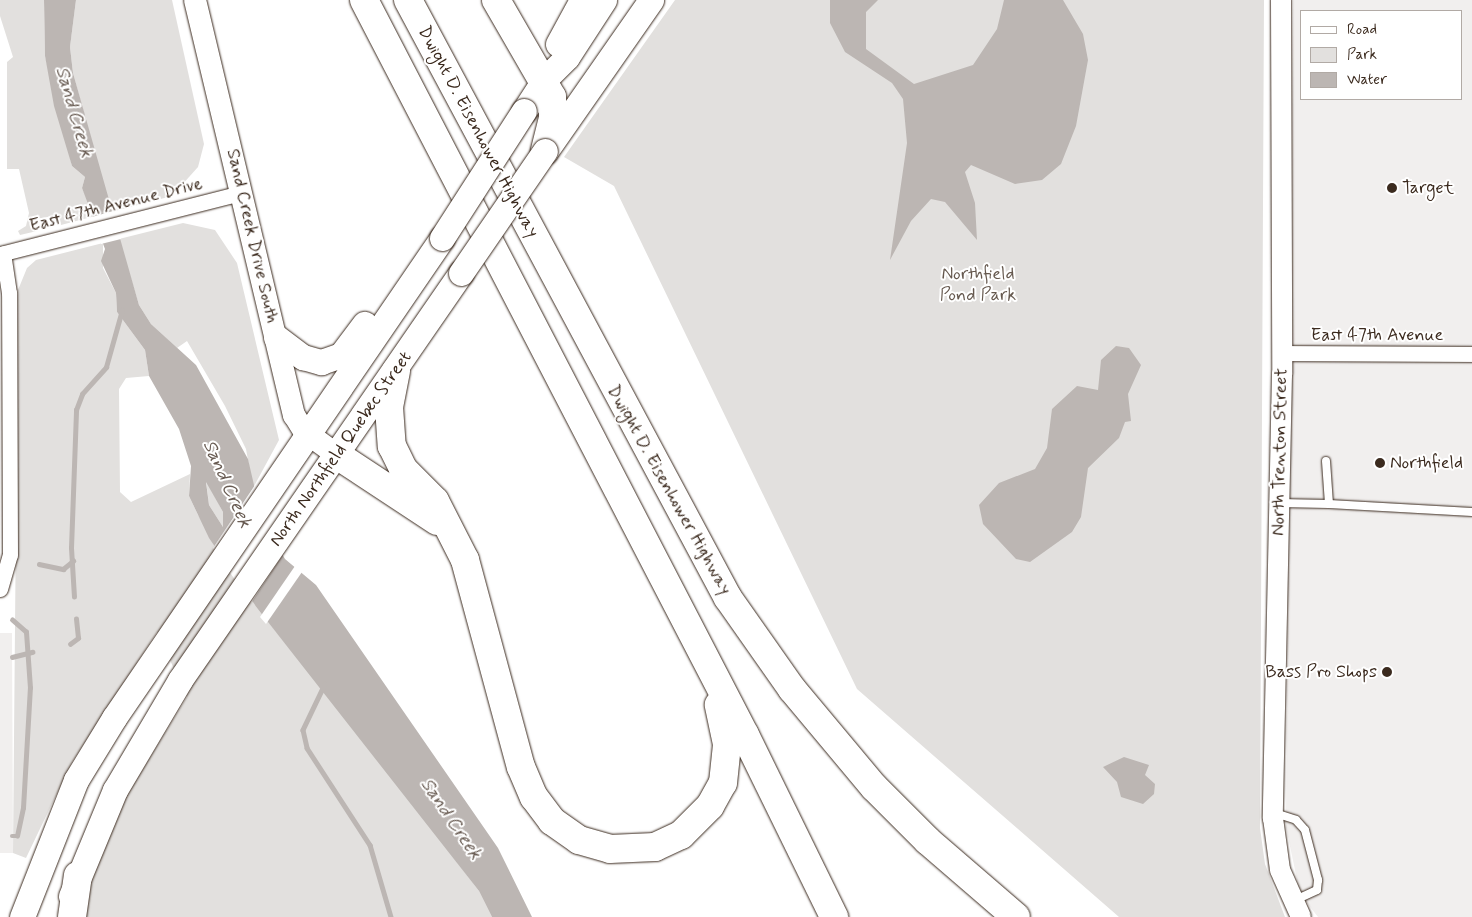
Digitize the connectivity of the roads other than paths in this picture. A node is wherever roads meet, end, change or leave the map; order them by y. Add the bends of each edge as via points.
1 (195, 0) edge
2 (364, 0) edge
3 (408, 0) edge
4 (496, 0) edge
5 (582, 0) edge
6 (604, 0) edge
7 (651, 0) edge
8 (1281, 0) edge
9 (545, 79) junction
10 (545, 151) junction
11 (241, 193) junction
12 (439, 232) junction
13 (2, 254) edge
14 (276, 338) junction
15 (1282, 353) junction
16 (1472, 354) edge
17 (396, 371) junction
18 (5, 420) edge
19 (308, 435) junction
20 (337, 455) junction
21 (1326, 460) dead end
22 (1279, 503) junction
23 (1329, 504) junction
24 (1472, 512) edge
25 (5, 532) edge
26 (453, 535) junction
27 (0, 589) edge
28 (714, 674) junction
29 (1274, 812) junction
30 (78, 875) junction
31 (1297, 909) edge
32 (22, 917) edge
33 (64, 917) edge
34 (72, 917) edge
35 (834, 917) edge
36 (1016, 917) edge

1 - 11 main road, Sand Creek Drive South
2 - 28 highway
3 - 36 highway, Dwight D. Eisenhower Highway via 728,598 792,689 874,787 928,841
4 - 9 highway
5 - 9 main road via 555,49
6 - 9 main road, North Northfield Quebec Street via 568,57
7 - 10 main road, North Northfield Quebec Street
8 - 15 street, North Trenton Street
9 - 10 highway via 554,107
9 - 12 main road, North Northfield Quebec Street, bridge
10 - 17 main road, North Northfield Quebec Street, bridge
11 - 13 street, East 47th Avenue Drive
11 - 14 main road, Sand Creek Drive South
12 - 14 main road via 341,355 312,361
12 - 19 main road, North Northfield Quebec Street
13 - 18 street via 9,293
14 - 19 main road, Sand Creek Drive South via 294,415
15 - 16 street, East 47th Avenue
15 - 22 street, North Trenton Street
17 - 20 main road, North Northfield Quebec Street
17 - 26 highway via 389,406 392,446 404,468 435,501
18 - 25 street
19 - 20 main road, Sand Creek Drive South
19 - 32 main road, North Northfield Quebec Street via 76,780
20 - 26 highway
20 - 30 main road, North Northfield Quebec Street via 180,680 115,790
21 - 23 lane
22 - 23 lane
22 - 29 street, North Trenton Street
23 - 24 lane
25 - 27 street via 8,572
26 - 28 highway via 476,593 527,783 552,821 579,840 610,849 648,848 681,835 702,816 720,789 728,757
28 - 35 highway
29 - 31 street, North Trenton Street via 1277,855
29 - 31 lane via 1296,820 1305,830 1318,880 1317,890
30 - 33 main road, North Northfield Quebec Street
30 - 34 highway

